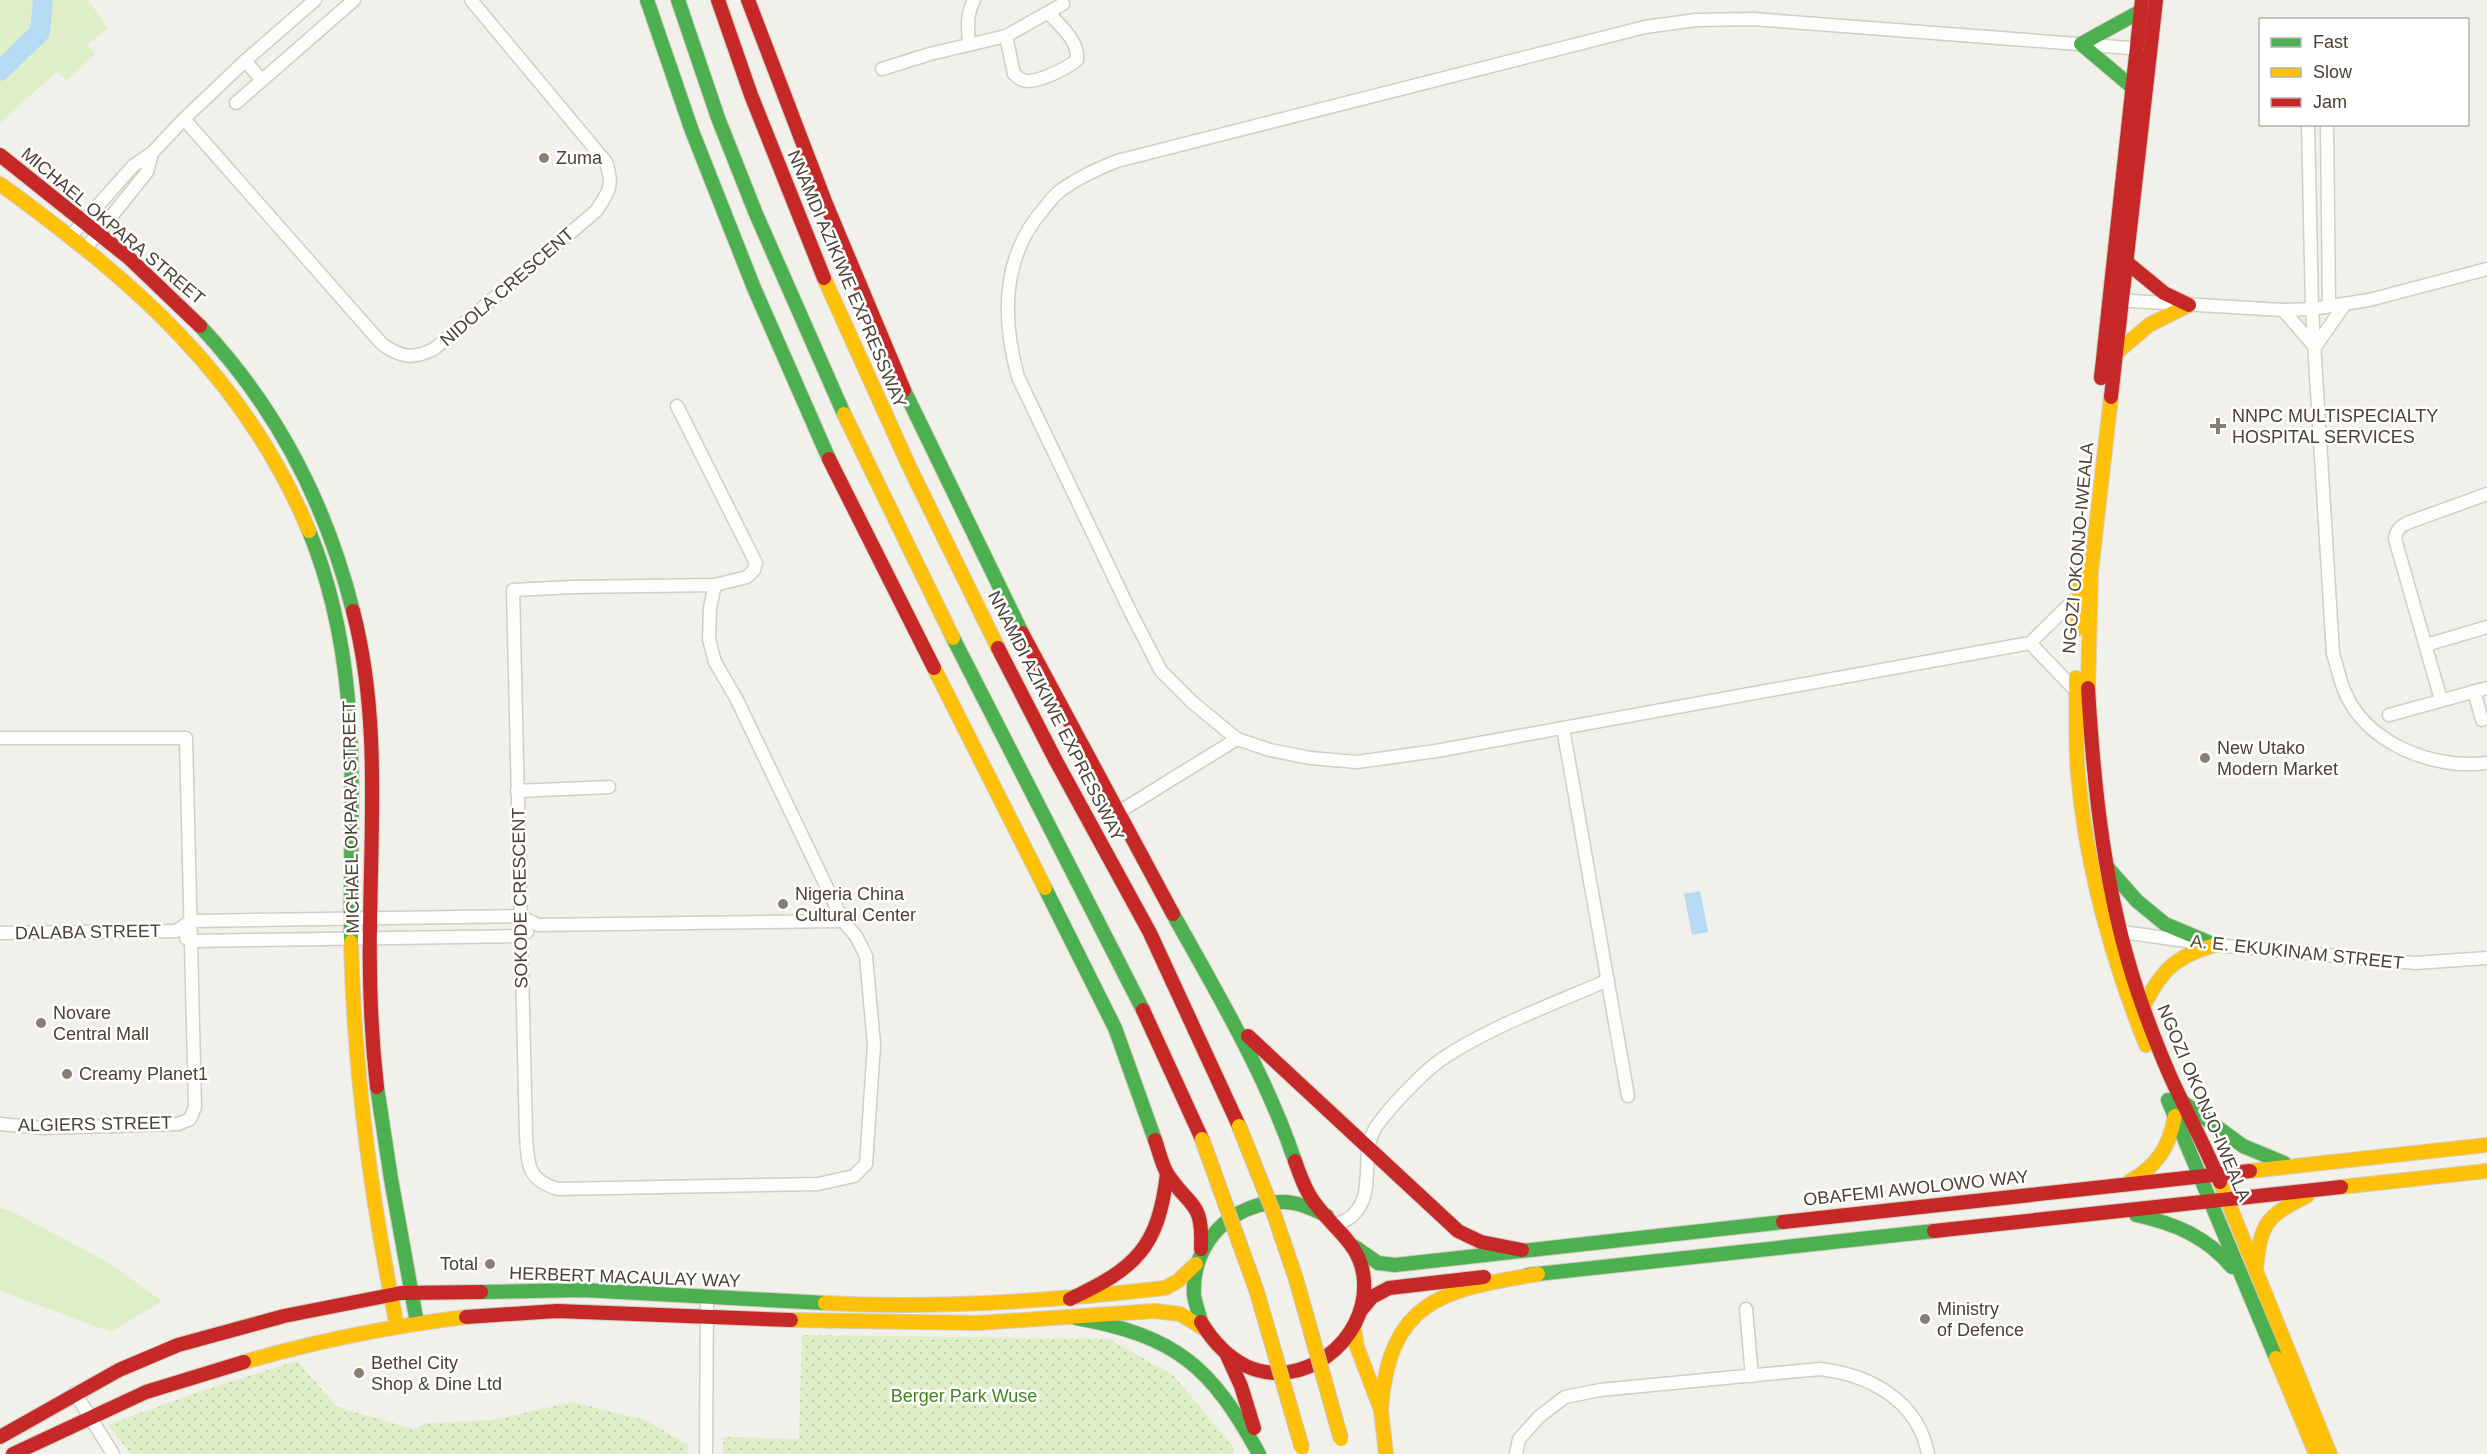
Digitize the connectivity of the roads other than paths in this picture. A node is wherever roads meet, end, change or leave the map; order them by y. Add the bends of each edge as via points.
1 (315, 0) edge
2 (354, 0) edge
3 (471, 0) edge
4 (647, 0) edge
5 (678, 0) edge
6 (718, 0) edge
7 (738, 0) edge
8 (748, 0) edge
9 (974, 0) edge
10 (2156, 0) edge
11 (1063, 4) dead end
12 (2141, 6) edge
13 (1050, 13) junction
14 (1006, 36) junction
15 (2081, 44) junction
16 (969, 45) junction
17 (2143, 50) junction
18 (245, 61) junction
19 (882, 69) dead end
20 (743, 74) junction
21 (262, 80) junction
22 (2132, 87) junction
23 (236, 103) dead end
24 (184, 119) junction
25 (2308, 126) edge
26 (2326, 126) edge
27 (152, 153) junction
28 (0, 155) edge
29 (0, 184) edge
30 (82, 221) junction
31 (99, 234) junction
32 (70, 237) junction
33 (86, 248) junction
34 (2125, 261) junction
35 (2487, 269) edge
36 (2114, 300) junction
37 (2345, 304) junction
38 (2189, 305) junction
39 (2329, 306) junction
40 (2312, 309) junction
41 (2283, 310) junction
42 (2315, 347) junction
43 (2115, 354) junction
44 (677, 406) dead end
45 (2487, 494) edge
46 (715, 585) junction
47 (2078, 596) junction
48 (931, 597) junction
49 (981, 611) junction
50 (2487, 627) edge
51 (2030, 643) junction
52 (2426, 645) junction
53 (2487, 688) edge
54 (2076, 691) junction
55 (2474, 691) junction
56 (2441, 700) junction
57 (2389, 715) dead end
58 (2482, 720) dead end
59 (1563, 728) junction
60 (0, 738) edge
61 (1237, 739) junction
62 (1077, 741) junction
63 (981, 758) junction
64 (2487, 764) edge
65 (609, 787) dead end
66 (517, 791) junction
67 (1117, 813) junction
68 (2107, 867) junction
69 (520, 916) junction
70 (351, 917) junction
71 (370, 918) junction
72 (191, 921) junction
73 (843, 921) junction
74 (538, 925) junction
75 (2114, 931) junction
76 (176, 932) junction
77 (0, 933) edge
78 (521, 936) junction
79 (351, 938) junction
80 (370, 938) junction
81 (191, 941) junction
82 (2215, 945) junction
83 (2487, 958) edge
84 (1608, 980) junction
85 (1225, 1006) junction
86 (2143, 1006) junction
87 (1628, 1096) dead end
88 (2180, 1099) junction
89 (2175, 1115) junction
90 (0, 1124) edge
91 (2487, 1145) edge
92 (1367, 1148) junction
93 (2294, 1166) junction
94 (2487, 1171) edge
95 (1167, 1174) junction
96 (2217, 1175) junction
97 (2201, 1177) junction
98 (2124, 1184) junction
99 (2320, 1189) junction
100 (2227, 1199) junction
101 (2212, 1202) junction
102 (2115, 1211) junction
103 (1332, 1220) junction
104 (1355, 1247) junction
105 (1201, 1250) junction
106 (1522, 1250) junction
107 (1196, 1264) junction
108 (2256, 1272) junction
109 (1538, 1274) junction
110 (2244, 1283) junction
111 (410, 1292) junction
112 (390, 1294) junction
113 (707, 1298) junction
114 (1070, 1299) junction
115 (1362, 1309) junction
116 (1746, 1309) dead end
117 (707, 1317) junction
118 (1076, 1318) junction
119 (417, 1323) junction
120 (397, 1326) junction
121 (1203, 1328) junction
122 (1354, 1329) junction
123 (1227, 1355) junction
124 (1752, 1376) junction
125 (75, 1394) junction
126 (1381, 1410) junction
127 (92, 1419) junction
128 (0, 1437) edge
129 (1303, 1451) edge
130 (13, 1454) edge
131 (113, 1454) edge
132 (706, 1454) edge
133 (1260, 1454) edge
134 (1344, 1454) edge
135 (1386, 1454) edge
136 (1516, 1454) edge
137 (1928, 1454) edge
138 (2316, 1454) edge
139 (2330, 1454) edge

1 - 18 street
2 - 21 street
3 - 24 street, NIDOLA CRESCENT via 606,162 610,190 596,212 434,349 419,356 407,357 382,344
4 - 63 main road via 700,152 824,448
5 - 48 main road via 756,214 853,436
6 - 20 main road, NNAMDI AZIKIWE EXPRESSWAY
7 - 20 main road
8 - 62 main road, NNAMDI AZIKIWE EXPRESSWAY via 842,245 912,407
9 - 16 street via 968,20
10 - 17 main road, NGOZI OKONJO-IWEALA
11 - 13 street
12 - 15 main road
12 - 17 main road, NGOZI OKONJO-IWEALA
13 - 14 street
13 - 14 street via 1078,52 1077,60 1069,67 1024,81 1014,74
14 - 16 street
15 - 17 street
15 - 22 main road
15 - 61 street via 1753,19 1696,20 1634,30 1117,161 1059,192 1030,225 1014,257 1006,299 1010,347 1018,376 1161,671
16 - 19 street
17 - 22 main road, NGOZI OKONJO-IWEALA
17 - 34 main road, NGOZI OKONJO-IWEALA
18 - 21 street
18 - 24 street
20 - 49 main road, NNAMDI AZIKIWE EXPRESSWAY via 815,256 884,414
21 - 23 street
22 - 36 main road, NGOZI OKONJO-IWEALA
24 - 27 street
25 - 40 street
26 - 39 street
27 - 30 street via 133,166
27 - 31 street via 147,172
28 - 30 main road, MICHAEL OKPARA STREET
29 - 32 main road, MICHAEL OKPARA STREET
30 - 31 main road, MICHAEL OKPARA STREET
30 - 32 street
31 - 33 street
31 - 71 main road, MICHAEL OKPARA STREET via 169,292 224,351 283,434 314,494 342,572 366,677 371,756
32 - 33 main road, MICHAEL OKPARA STREET
33 - 70 main road, MICHAEL OKPARA STREET via 169,319 230,391 271,453 299,508 331,601 348,685
34 - 36 main road, NGOZI OKONJO-IWEALA
34 - 38 main road via 2164,293
35 - 37 street
36 - 38 street
36 - 43 main road, NGOZI OKONJO-IWEALA
36 - 47 main road, NGOZI OKONJO-IWEALA
37 - 39 street
37 - 42 street
38 - 41 street
38 - 43 main road via 2162,315
39 - 40 street
40 - 41 street
40 - 42 street
41 - 42 street
42 - 64 street via 2333,654 2344,690 2357,712 2397,746 2429,760
43 - 68 main road, NGOZI OKONJO-IWEALA via 2091,572 2087,667 2092,759
44 - 46 street via 756,563 747,577
45 - 52 street via 2407,523 2396,533
46 - 66 street, SOKODE CRESCENT via 513,590
46 - 73 street via 709,639 715,662
47 - 51 street
47 - 54 main road, NGOZI OKONJO-IWEALA
48 - 63 main road
48 - 129 main road, bridge via 1140,1004 1202,1139 1263,1306
49 - 62 main road
49 - 134 main road, NNAMDI AZIKIWE EXPRESSWAY, bridge via 1043,736 1150,934 1239,1126 1296,1279
50 - 52 street
51 - 54 street
51 - 59 street
52 - 56 street
53 - 55 street
54 - 75 main road, NGOZI OKONJO-IWEALA via 2079,782
55 - 56 street
55 - 58 street
56 - 57 street
59 - 61 street via 1357,762 1310,758
59 - 84 street
60 - 72 street via 186,738
61 - 67 street
62 - 67 main road, NNAMDI AZIKIWE EXPRESSWAY
63 - 95 main road via 1115,1028
65 - 66 street
66 - 69 street, SOKODE CRESCENT
67 - 85 main road, NNAMDI AZIKIWE EXPRESSWAY
68 - 75 main road, NGOZI OKONJO-IWEALA
68 - 82 main road via 2137,901 2165,924
69 - 71 street
69 - 74 street
69 - 78 street, SOKODE CRESCENT
70 - 71 street
70 - 72 street
70 - 79 main road, MICHAEL OKPARA STREET
71 - 80 main road, MICHAEL OKPARA STREET
72 - 76 street
72 - 81 street
73 - 74 street
73 - 78 street, SOKODE CRESCENT via 866,956 874,1045 866,1164 854,1176 818,1184 558,1189 541,1184 528,1159
74 - 78 street
75 - 82 street, A. E. EKUKINAM STREET
75 - 86 main road, NGOZI OKONJO-IWEALA
75 - 89 main road, NGOZI OKONJO-IWEALA via 2122,985
76 - 77 street, DALABA STREET
76 - 81 street
78 - 80 street
79 - 80 street
79 - 81 street
79 - 112 main road, MICHAEL OKPARA STREET via 362,1121
80 - 111 main road, MICHAEL OKPARA STREET via 370,999 380,1102
81 - 90 street, ALGIERS STREET via 195,1107 190,1119 178,1124 44,1128
82 - 83 street, A. E. EKUKINAM STREET via 2416,963
82 - 86 main road via 2175,960 2159,977
84 - 87 street
84 - 92 street via 1492,1032 1441,1060 1379,1123
85 - 92 main road via 1256,1045
85 - 103 main road, NNAMDI AZIKIWE EXPRESSWAY via 1276,1106 1306,1188
86 - 88 main road, NGOZI OKONJO-IWEALA
88 - 93 main road via 2244,1149
88 - 96 main road, NGOZI OKONJO-IWEALA
89 - 97 main road, NGOZI OKONJO-IWEALA
89 - 98 main road via 2165,1152 2155,1165
91 - 93 main road, OBAFEMI AWOLOWO WAY
92 - 103 street via 1366,1190 1361,1203 1353,1216
92 - 106 main road via 1458,1231 1481,1242
93 - 96 main road, OBAFEMI AWOLOWO WAY
94 - 99 main road
95 - 105 main road via 1199,1214
95 - 114 main road via 1161,1216 1143,1250 1117,1276
96 - 97 main road, OBAFEMI AWOLOWO WAY
96 - 100 main road, NGOZI OKONJO-IWEALA
97 - 98 main road, OBAFEMI AWOLOWO WAY
97 - 101 main road, NGOZI OKONJO-IWEALA
98 - 106 main road, OBAFEMI AWOLOWO WAY
99 - 100 main road
99 - 108 main road via 2284,1206 2264,1226 2259,1236
100 - 101 main road
100 - 108 main road, NGOZI OKONJO-IWEALA
101 - 102 main road
101 - 110 main road, NGOZI OKONJO-IWEALA
102 - 109 main road
102 - 110 main road via 2153,1218 2193,1234 2224,1256
103 - 104 main road
103 - 105 main road via 1305,1206 1257,1204 1221,1224
104 - 106 main road, OBAFEMI AWOLOWO WAY via 1378,1263 1395,1265
104 - 115 main road via 1365,1288
105 - 107 main road
107 - 114 main road, HERBERT MACAULAY WAY via 1165,1288
107 - 121 main road via 1192,1286
108 - 139 main road, NGOZI OKONJO-IWEALA
109 - 115 main road via 1389,1288 1372,1297
109 - 126 main road via 1447,1293 1421,1311 1400,1334 1392,1351
110 - 138 main road, NGOZI OKONJO-IWEALA
111 - 112 main road, HERBERT MACAULAY WAY
111 - 113 main road, HERBERT MACAULAY WAY via 583,1290
111 - 119 main road, MICHAEL OKPARA STREET
112 - 120 main road, MICHAEL OKPARA STREET
112 - 125 main road, HERBERT MACAULAY WAY via 284,1316 178,1345
113 - 114 main road, HERBERT MACAULAY WAY via 883,1306
113 - 117 street
115 - 122 main road
116 - 124 street
117 - 118 main road, HERBERT MACAULAY WAY via 978,1323
117 - 119 main road, HERBERT MACAULAY WAY via 557,1311
117 - 132 street
118 - 121 main road, HERBERT MACAULAY WAY via 1155,1311 1180,1314
118 - 133 main road via 1112,1322 1132,1329 1188,1359 1222,1393
119 - 120 main road, HERBERT MACAULAY WAY
120 - 127 main road, HERBERT MACAULAY WAY via 293,1348 191,1377 146,1392
121 - 123 main road
122 - 123 main road via 1339,1348 1319,1363 1296,1371 1272,1373 1248,1367
122 - 126 main road
123 - 133 main road via 1247,1403
124 - 136 street via 1600,1390 1565,1397 1539,1416 1519,1439
124 - 137 street via 1820,1369 1841,1371 1872,1383 1894,1396 1910,1412
125 - 127 street
125 - 128 main road, HERBERT MACAULAY WAY
126 - 135 main road
127 - 130 main road, HERBERT MACAULAY WAY
127 - 131 street

